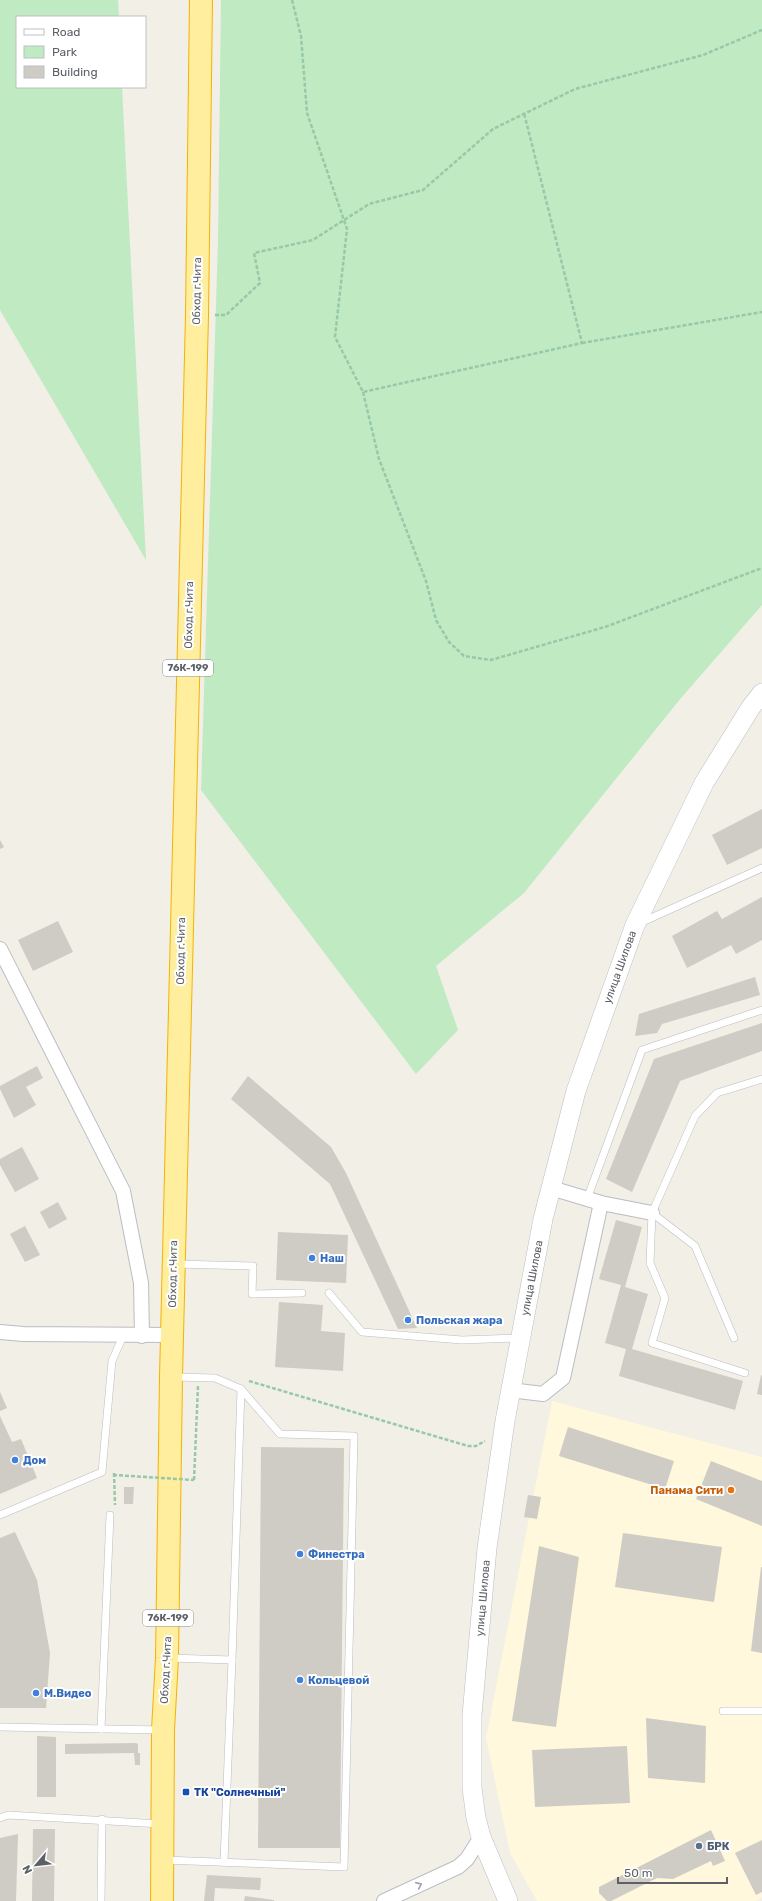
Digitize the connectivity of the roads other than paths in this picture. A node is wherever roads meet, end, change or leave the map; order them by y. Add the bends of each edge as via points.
1 (201, 0) edge
2 (762, 693) edge
3 (762, 868) edge
4 (635, 925) junction
5 (0, 949) edge
6 (762, 1010) edge
7 (762, 1079) edge
8 (551, 1188) junction
9 (587, 1199) junction
10 (601, 1203) junction
11 (652, 1213) junction
12 (174, 1264) junction
13 (302, 1293) dead end
14 (329, 1293) dead end
15 (0, 1332) edge
16 (172, 1335) junction
17 (123, 1336) junction
18 (142, 1336) junction
19 (520, 1338) junction
20 (734, 1338) dead end
21 (745, 1373) dead end
22 (171, 1377) junction
23 (241, 1389) junction
24 (510, 1390) junction
25 (0, 1515) edge
26 (110, 1515) dead end
27 (167, 1658) junction
28 (232, 1660) junction
29 (723, 1711) dead end
30 (762, 1711) edge
31 (0, 1727) edge
32 (101, 1729) junction
33 (163, 1730) junction
34 (0, 1818) edge
35 (102, 1820) junction
36 (162, 1824) junction
37 (481, 1837) junction
38 (162, 1860) junction
39 (224, 1862) junction
40 (100, 1901) edge
41 (162, 1901) edge
42 (384, 1901) edge
43 (508, 1901) edge

1 - 12 highway, Обход г.Чита / 76К-199 via 197,315
2 - 4 main road, улица Шилова via 750,707 704,783
3 - 4 lane
4 - 8 main road, улица Шилова via 576,1091
5 - 18 street via 123,1191 141,1283
6 - 9 lane via 642,1050
7 - 11 lane via 717,1093 695,1116
8 - 9 street
8 - 19 main road, улица Шилова
9 - 10 street
10 - 11 street
10 - 24 street via 563,1378 543,1394
11 - 20 lane via 695,1246
11 - 21 lane via 650,1264 665,1298 652,1343
12 - 13 lane via 253,1266 252,1294
12 - 16 highway, Обход г.Чита / 76К-199
14 - 19 lane via 362,1332 462,1340
15 - 17 street
16 - 18 street
16 - 22 highway, Обход г.Чита / 76К-199
17 - 18 street
17 - 25 lane via 112,1361 102,1472
19 - 24 main road, улица Шилова
22 - 23 lane via 215,1378
22 - 27 highway, Обход г.Чита / 76К-199
23 - 28 lane
23 - 39 lane via 280,1434 354,1436 344,1867
24 - 37 main road, улица Шилова via 487,1548 472,1715 473,1804
26 - 32 lane
27 - 28 lane
27 - 33 highway, Обход г.Чита / 76К-199
28 - 39 lane
29 - 30 lane
31 - 32 lane
32 - 33 lane
33 - 36 highway, Обход г.Чита / 76К-199
34 - 35 lane via 8,1816
35 - 36 lane
35 - 40 lane
36 - 38 highway, Обход г.Чита / 76К-199
42 -> 37 street via 458,1867 467,1859
37 - 43 main road, улица Шилова
38 - 39 lane
38 - 41 highway, Обход г.Чита / 76К-199

